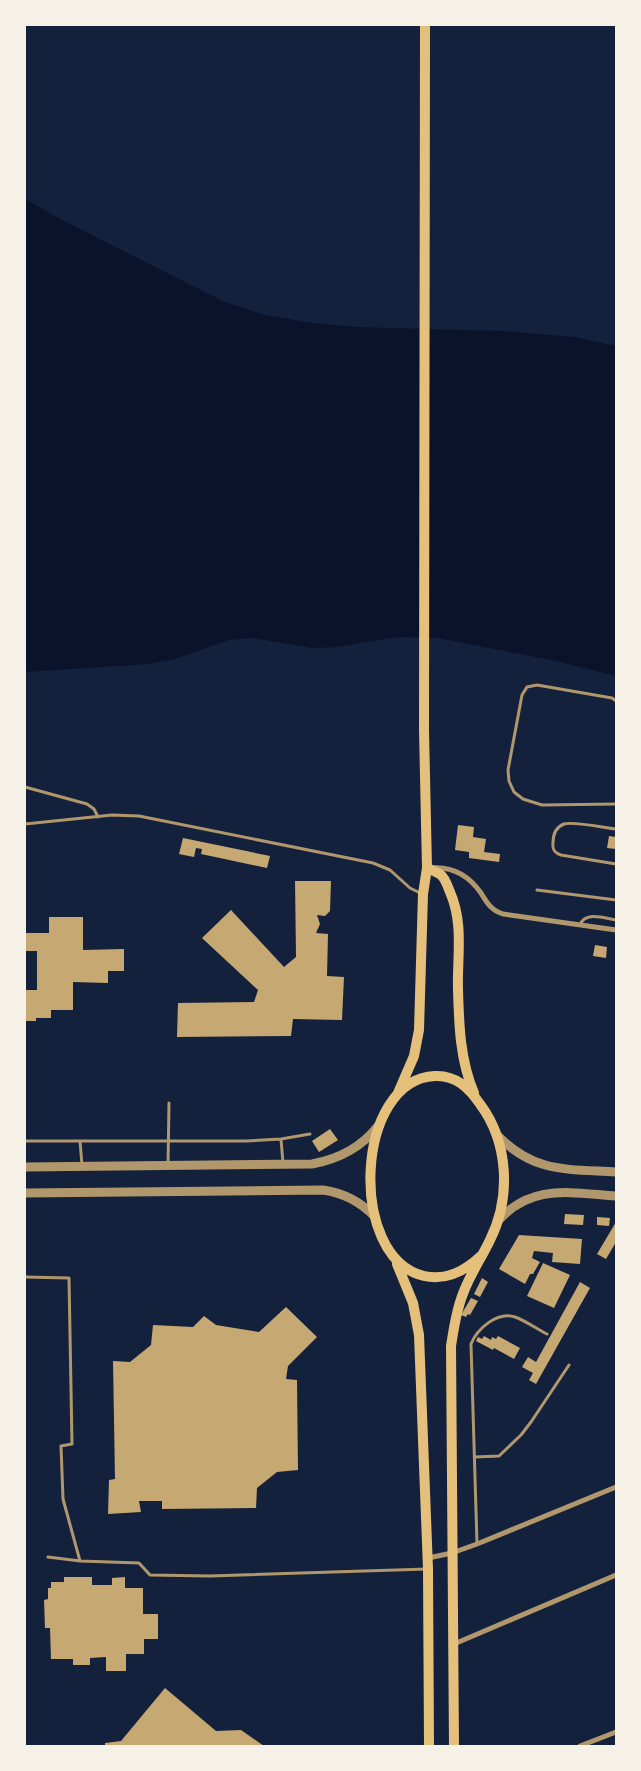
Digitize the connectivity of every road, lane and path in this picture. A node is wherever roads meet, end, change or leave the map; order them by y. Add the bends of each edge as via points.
1 (425, 25) edge
2 (616, 701) edge
3 (25, 787) edge
4 (616, 804) edge
5 (98, 817) junction
6 (25, 824) edge
7 (616, 829) edge
8 (616, 864) edge
9 (427, 868) junction
10 (537, 890) dead end
11 (423, 894) junction
12 (616, 900) edge
13 (616, 920) edge
14 (580, 926) junction
15 (616, 930) edge
16 (398, 1093) junction
17 (476, 1098) junction
18 (168, 1103) dead end
19 (381, 1121) junction
20 (310, 1134) dead end
21 (496, 1134) junction
22 (168, 1140) junction
23 (281, 1140) junction
24 (25, 1141) edge
25 (80, 1141) junction
26 (168, 1166) junction
27 (283, 1166) junction
28 (25, 1167) edge
29 (82, 1167) junction
30 (616, 1172) edge
31 (25, 1193) edge
32 (616, 1196) edge
33 (374, 1217) junction
34 (497, 1222) junction
35 (481, 1256) junction
36 (394, 1258) junction
37 (25, 1277) edge
38 (547, 1334) dead end
39 (569, 1365) dead end
40 (475, 1457) junction
41 (616, 1487) edge
42 (477, 1544) junction
43 (452, 1553) junction
44 (48, 1557) dead end
45 (428, 1558) junction
46 (80, 1561) junction
47 (428, 1569) junction
48 (616, 1575) edge
49 (453, 1645) junction
50 (616, 1732) edge
51 (429, 1746) edge
52 (454, 1746) edge
53 (580, 1746) edge

1 - 9 main road via 424,730
2 - 4 lane via 537,685 527,686 522,695 508,776 514,792 535,804
3 - 5 lane via 87,804
5 - 6 lane
5 - 11 lane via 139,816 373,863 390,870 410,888
7 - 8 lane via 564,824 554,833 552,846 560,855
9 - 11 main road
9 - 14 street via 444,867 464,877 498,913
9 - 17 main road via 441,875 457,911 460,1034
10 - 12 lane
11 - 16 main road via 419,1030 412,1063
13 - 14 lane via 589,916 583,918
14 - 15 street
16 - 17 main road via 417,1080 439,1076 461,1082
16 - 19 main road
17 - 21 main road
18 - 22 lane
19 - 27 street via 363,1142 339,1157 312,1164
19 - 33 main road via 370,1177
20 - 23 lane
21 - 30 street via 515,1151 537,1163 561,1169
21 - 34 main road via 504,1187
22 - 23 lane
22 - 25 lane
22 - 26 lane
23 - 27 lane
24 - 25 lane
25 - 29 lane
26 - 27 street
26 - 29 street
28 - 29 street
31 - 33 street via 323,1190 351,1198
32 - 34 street via 560,1192 540,1194 512,1208
33 - 36 main road
34 - 35 main road
35 - 36 main road via 459,1273 445,1277 417,1274
35 - 43 main road via 458,1308 451,1346
36 - 45 main road via 408,1288 419,1335
37 - 46 lane via 69,1278 72,1444 61,1446 62,1498
38 - 40 lane via 506,1316 489,1323 475,1335 471,1344 471,1363
39 - 40 lane via 521,1435 498,1456
40 - 42 lane
41 - 42 street
42 - 43 street
43 - 45 street
43 - 49 main road
44 - 46 lane
45 - 47 main road
46 - 47 lane via 139,1563 150,1575
47 - 51 main road
48 - 49 street
49 - 52 main road
50 - 53 street

